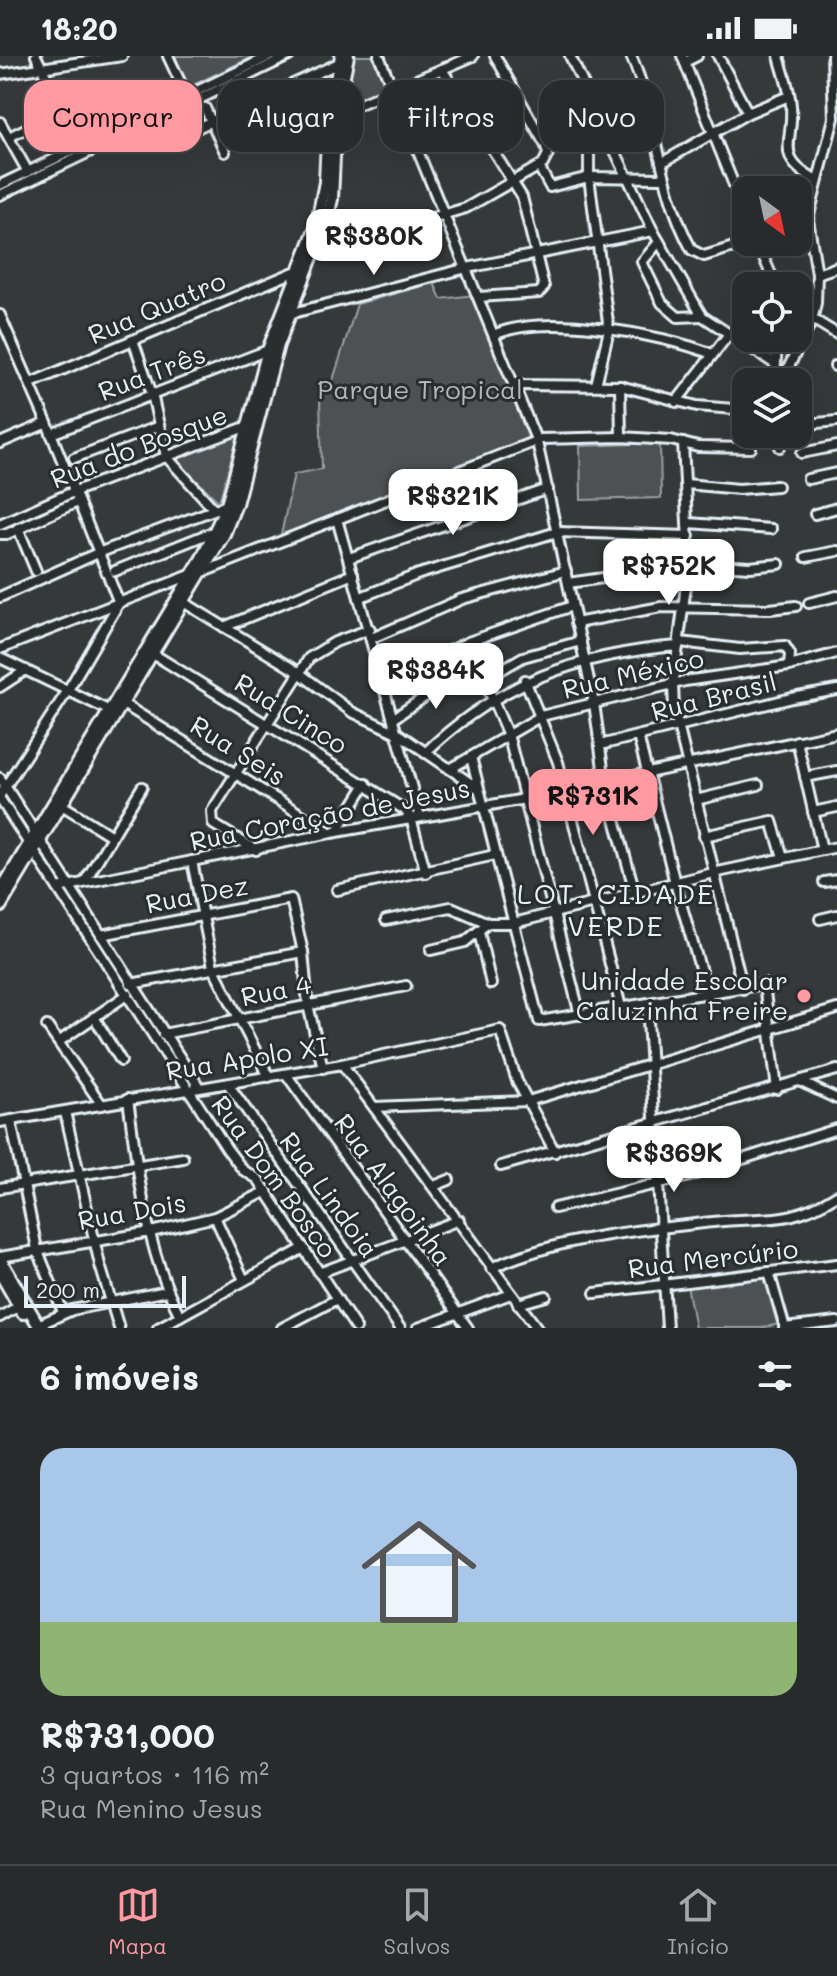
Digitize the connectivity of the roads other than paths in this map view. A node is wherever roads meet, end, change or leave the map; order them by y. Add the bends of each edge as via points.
1 (36, 56) edge
2 (122, 56) edge
3 (168, 56) edge
4 (270, 56) edge
5 (289, 56) edge
6 (379, 56) edge
7 (473, 56) edge
8 (495, 56) edge
9 (570, 56) edge
10 (631, 56) edge
11 (697, 56) edge
12 (718, 56) edge
13 (779, 56) edge
14 (832, 56) edge
15 (98, 58) edge
16 (343, 58) edge
17 (684, 59) edge
18 (42, 68) junction
19 (442, 69) junction
20 (0, 74) edge
21 (47, 80) edge
22 (179, 80) edge
23 (298, 80) edge
24 (340, 80) edge
25 (390, 80) edge
26 (417, 80) edge
27 (582, 80) edge
28 (202, 93) edge
29 (202, 94) edge
30 (789, 96) junction
31 (205, 108) dead end
32 (748, 113) junction
33 (218, 119) edge
34 (0, 122) edge
35 (211, 122) junction
36 (202, 126) edge
37 (24, 130) edge
38 (712, 132) junction
39 (9, 137) junction
40 (218, 137) edge
41 (69, 152) edge
42 (86, 152) edge
43 (331, 152) edge
44 (420, 152) edge
45 (589, 152) edge
46 (617, 152) edge
47 (330, 158) junction
48 (663, 162) junction
49 (539, 167) junction
50 (28, 172) junction
51 (329, 173) junction
52 (589, 177) junction
53 (661, 178) junction
54 (629, 179) junction
55 (732, 181) edge
56 (817, 181) junction
57 (512, 182) junction
58 (0, 185) edge
59 (0, 195) edge
60 (445, 215) junction
61 (653, 231) junction
62 (659, 242) junction
63 (595, 244) junction
64 (732, 248) edge
65 (315, 252) junction
66 (536, 253) junction
67 (837, 267) edge
68 (467, 268) junction
69 (299, 270) junction
70 (817, 274) junction
71 (479, 297) junction
72 (288, 308) junction
73 (0, 315) edge
74 (702, 316) junction
75 (812, 321) joint
76 (609, 330) junction
77 (729, 334) junction
78 (837, 334) edge
79 (494, 335) junction
80 (133, 340) junction
81 (268, 350) junction
82 (776, 352) edge
83 (712, 354) junction
84 (775, 364) junction
85 (775, 368) edge
86 (31, 383) junction
87 (514, 385) junction
88 (596, 385) junction
89 (620, 386) junction
90 (152, 394) junction
91 (676, 402) junction
92 (732, 408) edge
93 (837, 421) edge
94 (47, 423) junction
95 (812, 424) edge
96 (159, 426) junction
97 (248, 426) junction
98 (51, 434) junction
99 (621, 437) junction
100 (537, 442) junction
101 (0, 443) edge
102 (683, 443) junction
103 (837, 446) edge
104 (732, 447) edge
105 (802, 453) dead end
106 (166, 456) junction
107 (74, 458) dead end
108 (837, 473) edge
109 (238, 479) junction
110 (808, 479) dead end
111 (686, 484) junction
112 (777, 486) dead end
113 (548, 489) junction
114 (73, 492) junction
115 (235, 492) junction
116 (77, 502) junction
117 (227, 505) junction
118 (837, 508) edge
119 (214, 509) junction
120 (815, 514) dead end
121 (337, 519) junction
122 (689, 523) junction
123 (0, 524) edge
124 (18, 528) junction
125 (771, 529) dead end
126 (217, 530) junction
127 (557, 532) junction
128 (0, 534) edge
129 (689, 536) junction
130 (837, 551) edge
131 (98, 553) junction
132 (806, 557) dead end
133 (349, 558) junction
134 (689, 563) junction
135 (779, 564) dead end
136 (36, 571) dead end
137 (115, 571) dead end
138 (566, 571) junction
139 (353, 574) junction
140 (688, 577) junction
141 (194, 579) junction
142 (568, 583) junction
143 (837, 596) edge
144 (0, 597) edge
145 (361, 597) junction
146 (119, 603) junction
147 (185, 603) junction
148 (809, 603) dead end
149 (686, 605) junction
150 (572, 606) junction
151 (796, 606) dead end
152 (576, 623) junction
153 (224, 627) junction
154 (371, 634) junction
155 (581, 641) junction
156 (679, 644) junction
157 (0, 649) edge
158 (149, 651) junction
159 (837, 653) edge
160 (0, 658) edge
161 (585, 663) junction
162 (789, 666) junction
163 (26, 670) junction
164 (298, 672) junction
165 (484, 679) junction
166 (525, 680) junction
167 (385, 682) junction
168 (673, 684) junction
169 (0, 687) edge
170 (68, 690) junction
171 (837, 690) edge
172 (495, 699) junction
173 (594, 703) junction
174 (123, 704) junction
175 (110, 711) junction
176 (541, 716) junction
177 (394, 718) junction
178 (266, 722) junction
179 (678, 725) junction
180 (837, 733) edge
181 (399, 734) junction
182 (638, 736) junction
183 (509, 738) junction
184 (797, 741) junction
185 (600, 745) junction
186 (425, 753) junction
187 (471, 757) junction
188 (86, 758) junction
189 (687, 764) junction
190 (450, 769) junction
191 (837, 771) edge
192 (234, 773) junction
193 (648, 773) junction
194 (805, 777) junction
195 (3, 782) edge
196 (605, 783) junction
197 (366, 784) junction
198 (758, 785) dead end
199 (142, 787) dead end
200 (480, 789) junction
201 (565, 791) junction
202 (0, 797) edge
203 (525, 799) junction
204 (696, 800) junction
205 (62, 805) junction
206 (484, 807) junction
207 (837, 807) edge
208 (813, 812) junction
209 (415, 818) junction
210 (334, 832) junction
211 (110, 835) junction
212 (38, 836) junction
213 (704, 836) junction
214 (31, 847) junction
215 (837, 847) edge
216 (256, 850) junction
217 (822, 850) junction
218 (495, 855) junction
219 (783, 857) junction
220 (192, 861) junction
221 (426, 873) junction
222 (713, 873) junction
223 (837, 880) edge
224 (85, 881) junction
225 (824, 882) dead end
226 (675, 883) junction
227 (68, 886) junction
228 (58, 888) junction
229 (337, 890) dead end
230 (0, 892) edge
231 (635, 892) junction
232 (593, 904) junction
233 (0, 907) edge
234 (555, 914) junction
235 (837, 915) edge
236 (202, 916) junction
237 (820, 919) dead end
238 (386, 920) dead end
239 (488, 923) junction
240 (514, 923) junction
241 (479, 932) junction
242 (101, 935) junction
243 (431, 950) dead end
244 (303, 952) junction
245 (213, 967) junction
246 (134, 983) junction
247 (491, 984) dead end
248 (406, 986) dead end
249 (743, 989) junction
250 (126, 990) junction
251 (708, 995) junction
252 (647, 1004) junction
253 (308, 1005) junction
254 (621, 1007) junction
255 (837, 1009) edge
256 (580, 1015) junction
257 (94, 1017) junction
258 (238, 1018) junction
259 (47, 1026) dead end
260 (770, 1029) junction
261 (166, 1033) junction
262 (154, 1034) junction
263 (60, 1041) junction
264 (121, 1061) dead end
265 (651, 1062) junction
266 (342, 1064) junction
267 (323, 1068) junction
268 (837, 1070) edge
269 (286, 1074) junction
270 (269, 1077) junction
271 (800, 1082) junction
272 (228, 1084) junction
273 (199, 1087) junction
274 (187, 1088) junction
275 (777, 1089) junction
276 (128, 1099) junction
277 (837, 1099) edge
278 (528, 1101) junction
279 (102, 1105) junction
280 (374, 1107) junction
281 (65, 1112) junction
282 (11, 1121) junction
283 (0, 1122) edge
284 (653, 1124) junction
285 (837, 1129) edge
286 (555, 1152) junction
287 (183, 1158) dead end
288 (501, 1166) dead end
289 (136, 1167) junction
290 (80, 1177) junction
291 (449, 1180) dead end
292 (23, 1184) junction
293 (657, 1184) junction
294 (434, 1186) junction
295 (0, 1188) edge
296 (267, 1191) junction
297 (837, 1195) edge
298 (555, 1208) dead end
299 (215, 1217) junction
300 (459, 1220) junction
301 (660, 1229) junction
302 (151, 1232) junction
303 (405, 1240) junction
304 (94, 1241) junction
305 (304, 1248) junction
306 (37, 1249) junction
307 (0, 1258) edge
308 (351, 1260) junction
309 (837, 1264) edge
310 (491, 1268) junction
311 (769, 1272) junction
312 (319, 1273) junction
313 (0, 1275) edge
314 (244, 1280) junction
315 (665, 1285) junction
316 (167, 1291) junction
317 (595, 1293) dead end
318 (511, 1294) junction
319 (546, 1296) dead end
320 (337, 1299) junction
321 (110, 1303) junction
322 (518, 1304) junction
323 (19, 1306) junction
324 (63, 1312) junction
325 (458, 1313) junction
326 (180, 1316) junction
327 (0, 1317) edge
328 (837, 1322) edge
329 (36, 1327) edge
330 (164, 1327) edge
331 (119, 1328) edge
332 (282, 1328) edge
333 (356, 1328) edge
334 (400, 1328) edge
335 (418, 1328) edge
336 (468, 1328) edge
337 (537, 1328) edge
338 (667, 1328) edge
339 (784, 1328) edge

1 - 18 street
2 - 15 street
3 - 22 street
4 - 28 street
5 - 29 street
6 - 25 street
7 - 19 street
8 - 49 street via 546,146 547,160
9 - 27 street
10 - 48 street
11 - 17 street
12 - 32 street
13 - 30 street
14 - 56 street via 834,118
15 - 18 street
16 - 23 street
16 - 24 main road
16 - 47 main road via 328,116
17 - 38 street
18 - 20 street
18 - 21 street
19 - 26 street
19 - 57 street
30 - 32 street
30 - 56 street via 787,149 796,168
31 - 35 street
32 - 38 street
33 - 35 street
34 - 39 street
35 - 36 street
35 - 40 street
37 - 39 street
38 - 48 street
38 - 55 street
39 - 50 street
41 - 50 street
42 - 59 street
43 - 47 main road
44 - 60 street
45 - 52 street
46 - 54 street
47 - 51 main road
48 - 53 street
49 - 52 street via 550,187
49 - 57 street
50 - 58 street
51 - 65 main road via 332,199
51 - 69 main road
52 - 54 street
52 - 63 street
53 - 54 street
53 - 64 street via 695,254
54 - 61 street
56 - 70 street via 808,222
57 - 60 street
57 - 66 street via 522,197
60 - 65 street
60 - 68 street
61 - 62 street
61 - 63 street
62 - 74 street
62 - 74 street via 642,262 662,303 678,317
63 - 66 street
63 - 76 street
65 - 72 main road
66 - 68 street
66 - 71 street via 544,287 534,293
67 - 70 street
68 - 71 street
68 - 72 street
69 - 72 main road
69 - 80 street, Rua Quatro
70 - 75 street
71 - 79 street
72 - 81 main road
72 - 109 main road
73 - 86 street
74 - 77 street
75 - 78 street
76 - 79 street via 534,325
76 - 83 street
76 - 88 street
77 - 83 street
77 - 84 street
79 - 87 street
80 - 86 street, Rua Quatro
80 - 90 street
81 - 90 street, Rua Três
81 - 97 main road
82 - 84 street
83 - 91 street
84 - 85 street
86 - 94 street
87 - 88 street
87 - 100 street
88 - 89 street
89 - 91 street
89 - 99 street
90 - 96 street
90 - 98 street, Rua Três
91 - 92 street
93 - 95 street
94 - 98 street
94 - 101 street
96 - 106 street
96 - 107 street
97 - 106 street, Rua do Bosque
97 - 109 main road
98 - 114 street
99 - 100 street
99 - 102 street
100 - 113 street
100 - 121 street
102 - 104 street
102 - 111 street
103 - 105 street
106 - 114 street, Rua do Bosque
106 - 119 street
108 - 110 street
109 - 115 main road
111 - 112 street
111 - 122 street
113 - 127 street
113 - 133 street
114 - 116 street
114 - 123 street, Rua do Bosque
115 - 117 main road
115 - 141 main road via 224,534
116 - 124 street
116 - 131 street
117 - 119 street
117 - 126 main road
118 - 120 street
119 - 131 street
121 - 133 street
121 - 141 street
122 - 125 street
122 - 129 street
124 - 128 street
124 - 136 street
126 - 137 street
126 - 141 main road
127 - 129 street
127 - 138 street
127 - 145 street
129 - 134 street
130 - 132 street
131 - 144 street
131 - 146 street
133 - 139 street
134 - 135 street
134 - 140 street
138 - 142 street
138 - 154 street via 462,599
139 - 145 street
139 - 153 street
140 - 142 street via 617,576
140 - 149 street
141 - 146 street
141 - 147 main road
141 - 158 main road
142 - 150 street
143 - 148 street
145 - 154 street
146 - 157 street
146 - 170 street
147 - 153 street
147 - 158 main road
149 - 151 street
149 - 152 street
149 - 156 street
150 - 152 street
150 - 167 street via 468,642
152 - 155 street
153 - 164 street
154 - 164 street via 315,652
154 - 167 street
155 - 161 street
155 - 165 street via 523,657
156 - 161 street
156 - 162 street via 785,646
156 - 168 street
158 - 174 main road
158 - 175 main road
158 - 178 street, Rua Cinco
159 - 162 street, Rua México
160 - 163 street
161 - 166 street
161 - 173 street
162 - 168 street, Rua México
163 - 169 street
163 - 170 street
164 - 178 street
164 - 181 street via 352,712
165 - 172 street
165 - 177 street via 474,682 465,673 458,674
166 - 172 street
166 - 176 street
167 - 177 street
168 - 173 street, Rua México
168 - 179 street
170 - 175 street
170 - 195 street
171 - 179 street, Rua Brasil
172 - 183 street
172 - 186 street
173 - 176 street, Rua México
173 - 185 street
174 - 188 main road
174 - 192 street, Rua Seis
175 - 188 main road
176 - 183 street, Rua México
176 - 201 street
177 - 181 street
178 - 192 street
178 - 197 street, Rua Cinco
179 - 182 street, Rua Brasil
179 - 189 street
180 - 184 street, Rua Coração de Jesus
181 - 186 street
181 - 209 street
182 - 185 street, Rua Brasil
182 - 193 street
183 - 187 street, Rua México
183 - 203 street
184 - 189 street, Rua Coração de Jesus
184 - 194 street
185 - 196 street
186 - 190 street
187 - 190 street, Rua México
187 - 200 street
188 - 205 main road
188 - 212 main road
189 - 193 street, Rua Coração de Jesus
189 - 204 street
190 - 200 street
191 - 194 street
192 - 210 street, Rua Seis
192 - 216 street via 210,819
193 - 196 street, Rua Coração de Jesus
193 - 226 street
194 - 208 street
195 - 202 street
195 - 212 street
196 - 201 street, Rua Coração de Jesus
196 - 231 street
197 - 209 street, Rua Cinco
197 - 210 street
198 - 204 street
199 - 211 street
200 - 206 street
201 - 203 street, Rua Coração de Jesus
201 - 232 street
202 - 214 street, Rua Dom Bosco
203 - 206 street, Rua Coração de Jesus
203 - 234 street
204 - 213 street
205 - 211 street
205 - 212 main road
206 - 209 street, Rua Coração de Jesus
206 - 218 street
207 - 208 street
208 - 217 street
209 - 210 street, Rua Coração de Jesus
209 - 221 street
210 - 216 street, Rua Coração de Jesus
211 - 224 street
212 - 214 main road
212 - 227 street
213 - 219 street via 774,823
213 - 222 street
214 - 228 street, Rua Dom Bosco
214 - 230 main road
214 - 233 main road
215 - 217 street
216 - 220 street, Rua Coração de Jesus
217 - 219 street
218 - 221 street
218 - 240 street
219 - 222 street
220 - 224 street, Rua Coração de Jesus
220 - 236 street
221 - 229 street
222 - 226 street
222 - 249 street
223 - 225 street
224 - 227 street, Rua Coração de Jesus
226 - 231 street
226 - 251 street
227 - 228 street, Rua Coração de Jesus
227 - 242 street
228 - 250 street, Rua Dom Bosco
231 - 232 street
232 - 234 street
232 - 254 street
234 - 240 street
234 - 256 street
235 - 237 street
236 - 242 street, Rua Dez
236 - 244 street, Rua Dez via 291,899
236 - 245 street
238 - 239 street via 451,907
239 - 240 street
239 - 241 street
240 - 256 street via 539,1021
241 - 243 street via 460,945
241 - 247 street
242 - 246 street
244 - 245 street
244 - 253 street
245 - 246 street
245 - 258 street
246 - 250 street
246 - 261 street
248 - 253 street, Rua 4
249 - 251 street
249 - 260 street via 764,984
250 - 257 street
250 - 262 street, Rua Dom Bosco
251 - 252 street
252 - 254 street
252 - 265 street
253 - 258 street, Rua 4
253 - 267 street
254 - 256 street
255 - 260 street
257 - 263 street
257 - 264 street
258 - 261 street, Rua 4
258 - 270 street
259 - 263 street
260 - 265 street
260 - 275 street
261 - 262 street, Rua 4
261 - 273 street
262 - 274 street, Rua Dom Bosco
263 - 279 street
265 - 278 street
265 - 284 street
266 - 267 street, Rua Apolo XI
266 - 278 street, Rua Apolo XI via 500,1030
266 - 280 street
267 - 269 street, Rua Apolo XI
268 - 271 street
269 - 270 street, Rua Apolo XI
269 - 303 street, Rua Alagoinha
270 - 272 street, Rua Apolo XI
271 - 275 street
271 - 277 street
272 - 273 street, Rua Apolo XI
272 - 308 street, Rua Lindoia
273 - 274 street, Rua Apolo XI
274 - 276 street, Rua Apolo XI
274 - 296 street, Rua Dom Bosco via 235,1161
275 - 284 street
276 - 279 street, Rua Apolo XI
276 - 289 street
278 - 280 street
278 - 286 street
279 - 281 street, Rua Apolo XI
280 - 294 street
281 - 282 street, Rua Apolo XI
281 - 290 street
282 - 283 street, Rua Apolo XI
282 - 292 street
284 - 286 street
284 - 293 street
285 - 293 street
286 - 288 street
287 - 289 street
289 - 290 street
289 - 302 street
290 - 292 street
290 - 304 street
291 - 294 street
292 - 295 street
292 - 306 street
293 - 298 street
293 - 301 street
294 - 300 street
296 - 299 street, Rua Dois
296 - 305 street, Rua Dom Bosco
297 - 301 street via 780,1220
299 - 302 street, Rua Dois
299 - 314 street
300 - 303 street
300 - 310 street
301 - 310 street via 562,1244
301 - 315 street
302 - 304 street, Rua Dois
302 - 316 street
303 - 308 street
303 - 325 street, Rua Alagoinha
304 - 306 street, Rua Dois
304 - 321 street
305 - 312 street, Rua Dom Bosco
305 - 314 street
306 - 307 street, Rua Dois
306 - 324 street
307 - 329 main road
308 - 312 street
308 - 334 street, Rua Lindoia
309 - 311 street, Rua Mercúrio
310 - 318 street
311 - 315 street, Rua Mercúrio
311 - 339 street
312 - 320 street, Rua Dom Bosco
313 - 323 main road
314 - 326 street
315 - 317 street, Rua Mercúrio
315 - 338 street
316 - 321 street
316 - 326 street
318 - 322 street
318 - 325 street
319 - 322 street
320 - 332 street
320 - 333 street, Rua Dom Bosco
321 - 324 street
321 - 331 street
322 - 337 street
323 - 327 street
323 - 329 main road
324 - 329 street
325 - 335 street
325 - 336 street, Rua Alagoinha
326 - 330 street
328 - 339 street

